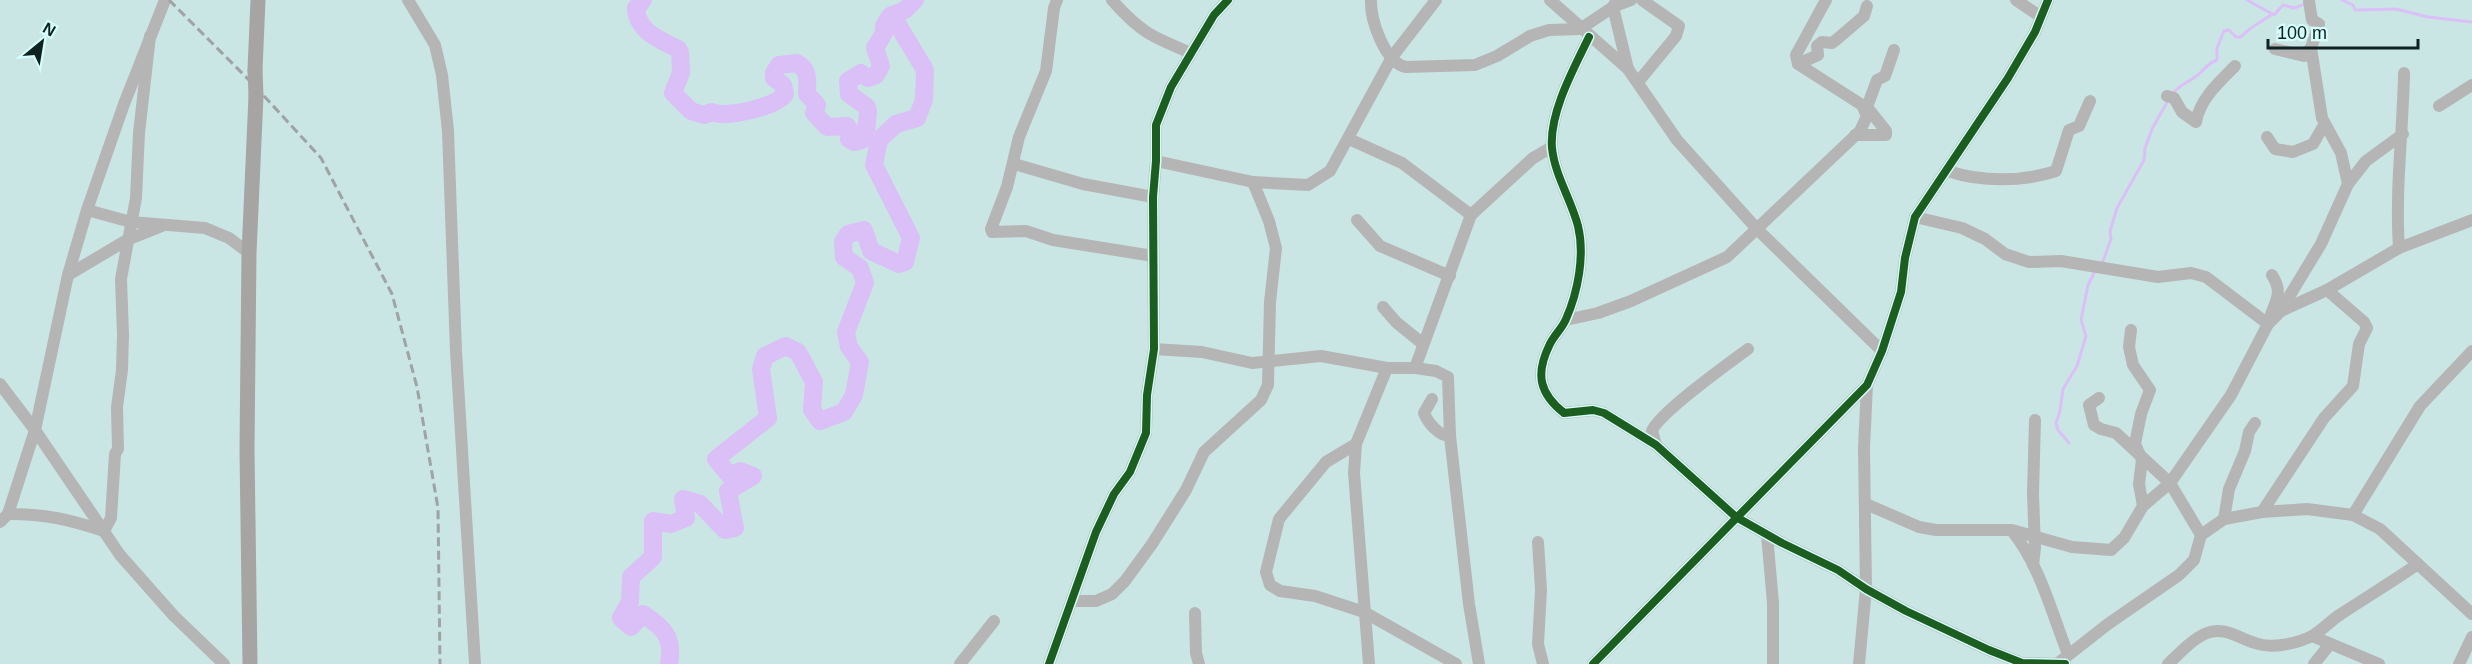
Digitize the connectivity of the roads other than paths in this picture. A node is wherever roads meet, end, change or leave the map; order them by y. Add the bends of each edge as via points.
1 (165, 0) edge
2 (258, 0) edge
3 (408, 0) edge
4 (1058, 0) edge
5 (1112, 0) edge
6 (1228, 0) edge
7 (1371, 0) edge
8 (1436, 0) edge
9 (1550, 0) edge
10 (1631, 0) edge
11 (1642, 0) edge
12 (1826, 0) edge
13 (2016, 0) edge
14 (2048, 0) edge
15 (2309, 1) edge
16 (1615, 4) edge
17 (1867, 6) dead end
18 (2042, 17) junction
19 (1585, 33) junction
20 (150, 36) junction
21 (2311, 48) junction
22 (2275, 49) dead end
23 (1894, 50) dead end
24 (1191, 53) junction
25 (1392, 57) junction
26 (1797, 64) junction
27 (2235, 66) dead end
28 (1628, 69) junction
29 (2404, 73) dead end
30 (1638, 82) junction
31 (2472, 85) edge
32 (2170, 97) dead end
33 (2090, 100) dead end
34 (2439, 106) dead end
35 (2324, 125) junction
36 (2403, 134) junction
37 (1855, 135) junction
38 (2267, 137) dead end
39 (1349, 139) junction
40 (1552, 147) junction
41 (1156, 161) junction
42 (1014, 164) junction
43 (1948, 171) junction
44 (1253, 182) junction
45 (2348, 184) junction
46 (1153, 197) junction
47 (87, 210) junction
48 (1471, 216) junction
49 (1915, 217) junction
50 (1357, 220) dead end
51 (2472, 220) edge
52 (131, 222) junction
53 (165, 225) junction
54 (1757, 229) junction
55 (127, 240) junction
56 (2399, 248) junction
57 (249, 253) junction
58 (1154, 256) junction
59 (68, 275) junction
60 (2272, 275) dead end
61 (1450, 276) junction
62 (2327, 290) junction
63 (1383, 307) dead end
64 (2281, 311) junction
65 (1566, 320) junction
66 (2268, 324) junction
67 (2131, 330) dead end
68 (1423, 344) junction
69 (1155, 349) junction
70 (1748, 349) dead end
71 (1882, 351) junction
72 (2472, 351) edge
73 (1268, 363) junction
74 (1387, 368) junction
75 (1415, 368) junction
76 (0, 384) edge
77 (1867, 385) junction
78 (2099, 398) dead end
79 (1432, 399) dead end
80 (2035, 420) dead end
81 (2255, 423) dead end
82 (35, 430) junction
83 (1450, 436) junction
84 (1356, 444) junction
85 (1656, 445) junction
86 (2136, 449) junction
87 (2170, 483) junction
88 (1866, 504) junction
89 (2143, 506) junction
90 (2262, 512) junction
91 (2353, 515) junction
92 (1736, 517) junction
93 (4, 518) edge
94 (2224, 519) junction
95 (2012, 530) junction
96 (104, 531) junction
97 (1767, 535) junction
98 (2201, 535) junction
99 (2036, 536) junction
100 (1538, 542) dead end
101 (2418, 564) junction
102 (2033, 565) junction
103 (1866, 589) junction
104 (1071, 601) junction
105 (1364, 612) junction
106 (1195, 613) dead end
107 (2472, 614) edge
108 (994, 621) dead end
109 (2312, 636) junction
110 (2472, 637) edge
111 (2331, 644) junction
112 (2062, 661) edge
113 (224, 664) edge
114 (250, 664) edge
115 (475, 664) edge
116 (960, 664) edge
117 (1049, 664) edge
118 (1199, 664) edge
119 (1370, 664) edge
120 (1456, 664) edge
121 (1479, 664) edge
122 (1543, 664) edge
123 (1593, 664) edge
124 (1773, 664) edge
125 (1859, 664) edge
126 (2168, 664) edge
127 (2314, 664) edge
128 (2379, 664) edge
129 (2459, 664) edge

1 - 20 street
2 - 57 main road, bridge
3 - 115 street via 435,45 448,130 456,351
4 - 42 street via 1046,71 1019,137
5 - 24 street via 1134,25
6 - 24 street
7 - 25 street via 1373,25
8 - 25 street
9 - 19 street
10 - 16 street
11 - 30 street via 1679,26 1677,36
12 - 26 street via 1796,55
13 - 18 street
14 - 18 street
15 - 21 street via 2312,20 2319,24
16 - 19 street
16 - 28 street
17 - 26 street via 1864,16 1836,40 1817,46 1818,55
18 - 43 street
19 - 25 street via 1549,30 1475,64 1406,67
19 - 28 street
19 - 40 street via 1555,116
20 - 47 street
20 - 52 street
21 - 22 street via 2304,56
21 - 35 street
23 - 37 street via 1867,108 1886,135
24 - 41 street via 1171,87 1156,125
25 - 39 street
26 - 37 street via 1862,105 1867,116
27 - 32 street via 2199,109 2196,122
28 - 30 street
29 - 36 street
30 - 54 street via 1677,140
31 - 34 street
33 - 43 street via 2079,126 2069,129 2056,171 2039,177 2008,178 1965,177
35 - 38 street via 2313,144 2292,152 2275,149
35 - 45 street via 2341,153
36 - 45 street via 2367,162
36 - 56 street via 2396,207
37 - 54 street
39 - 44 street via 1330,171 1308,185
39 - 48 street via 1402,163
40 - 48 street via 1533,158
40 - 65 street via 1560,183 1578,225 1582,261
41 - 44 street
41 - 46 street
42 - 46 street via 1083,184
42 - 58 street via 992,232 1026,231 1053,240
43 - 49 street
44 - 73 street via 1276,248
45 - 64 street via 2321,244
46 - 58 street
47 - 52 street
47 - 59 street
48 - 61 street
49 - 66 street via 1962,228 2005,254 2029,262 2061,261 2158,277 2191,273 2206,277
49 - 71 street via 1901,292
50 - 61 street via 1380,246
51 - 56 street
52 - 53 street
52 - 55 street
53 - 55 street
53 - 57 street via 205,228 229,238
54 - 65 street via 1727,257 1631,301
54 - 71 street
55 - 59 street
55 - 96 street via 122,279 118,449 111,518
56 - 62 street
57 - 114 main road
58 - 69 street
59 - 82 street
60 - 66 street via 2280,295
61 - 68 street
62 - 64 street
62 - 90 street via 2367,328 2359,344 2353,386 2324,418
63 - 68 street
64 - 66 street
65 - 85 street via 1549,345 1543,364 1542,386 1549,401 1564,413 1604,413
66 - 87 street via 2231,395
67 - 86 street via 2133,365 2150,390 2137,425
68 - 75 street
69 - 73 street
69 - 104 street via 1147,395 1146,434 1130,472 1114,494 1096,532
70 - 85 street via 1655,423 1652,431
71 - 77 street
72 - 91 street via 2420,406
73 - 74 street via 1321,356
73 - 104 street via 1268,385 1261,400 1204,452 1186,490 1125,581 1112,594 1096,601
74 - 75 street
74 - 84 street
75 - 83 street via 1448,377
76 - 82 street
77 - 88 street
77 - 92 street
78 - 86 street via 2089,405 2094,424 2116,433
79 - 83 street via 1425,417 1442,434
80 - 99 street via 2032,494
81 - 94 street via 2229,489
82 - 93 street
82 - 96 street
83 - 121 street
84 - 105 street via 1354,473
84 - 105 street via 1326,462 1279,519 1266,572 1270,585 1280,591 1315,596
85 - 92 street
86 - 87 street
86 - 89 street via 2142,460 2139,484
87 - 89 street
87 - 98 street
88 - 95 street via 1919,527
88 - 103 street
89 - 99 street via 2124,538 2111,550 2072,547
90 - 91 street via 2307,509
90 - 94 street
91 - 101 street via 2380,529
92 - 97 street
92 - 123 street
93 - 96 street via 43,514
94 - 98 street
95 - 99 street
95 - 102 street
96 - 113 street via 174,616
97 - 103 street via 1838,570
97 - 124 street
98 - 112 street via 2194,560 2179,575
99 - 102 street
100 - 122 street via 1538,644
101 - 107 street
101 - 109 street
102 - 112 street
103 - 112 street via 2022,663
103 - 125 street
104 - 117 street
105 - 119 street
105 - 120 street
106 - 118 street
108 - 116 street
109 - 111 street
109 - 126 street via 2274,646 2216,630 2194,640
110 - 129 street
111 - 127 street
111 - 128 street

